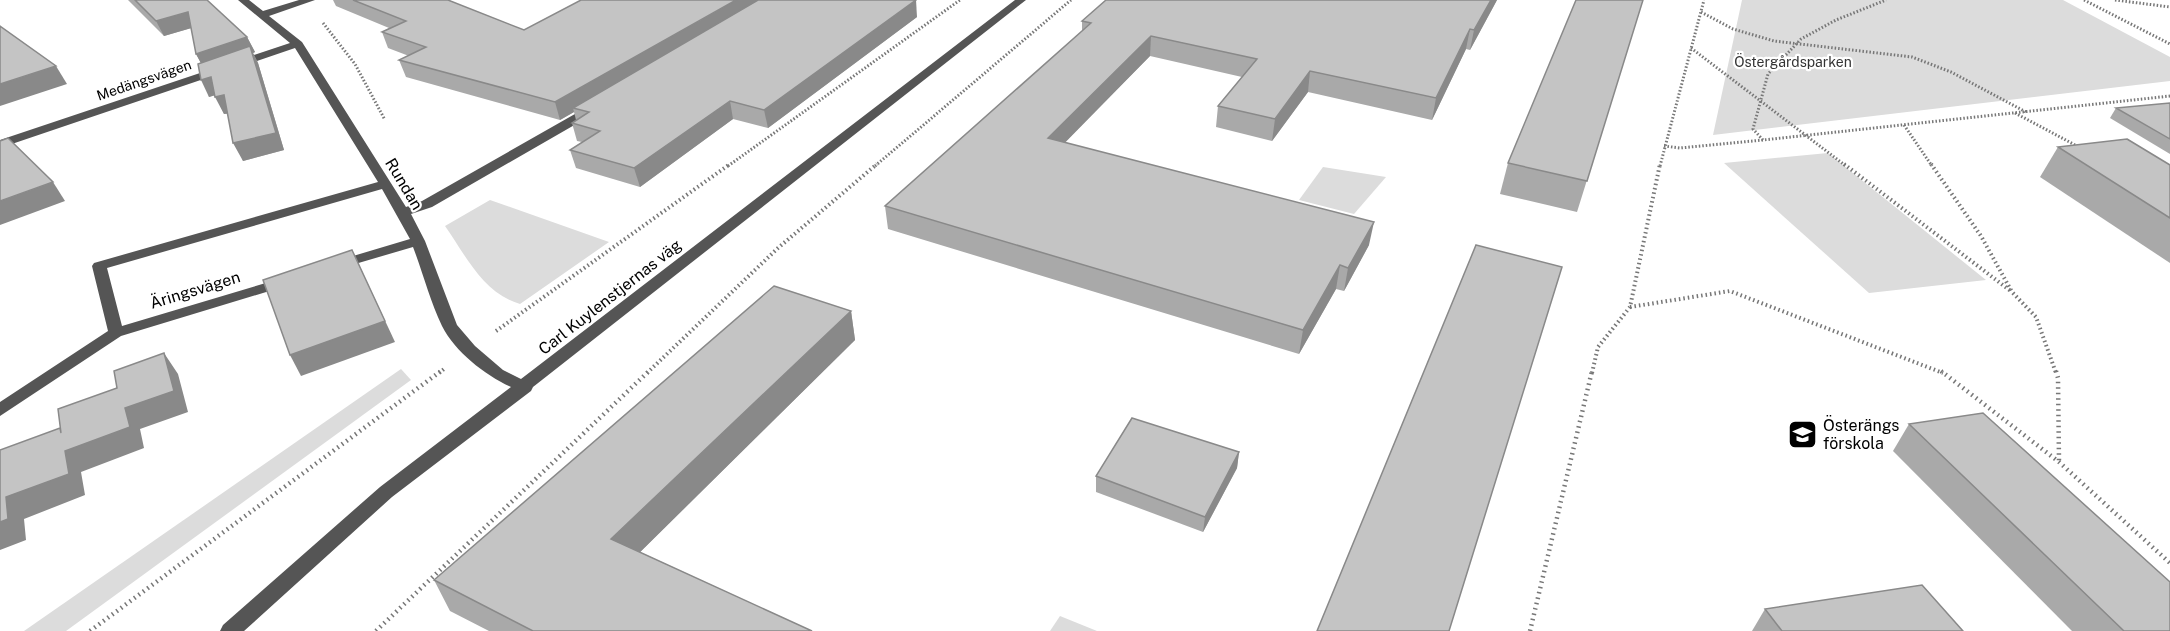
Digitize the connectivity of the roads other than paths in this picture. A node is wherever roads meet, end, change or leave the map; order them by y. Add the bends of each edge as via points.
1 (243, 0) edge
2 (310, 0) edge
3 (1021, 0) edge
4 (264, 14) junction
5 (298, 44) junction
6 (607, 101) edge
7 (0, 144) edge
8 (386, 183) junction
9 (404, 212) junction
10 (418, 241) junction
11 (320, 271) edge
12 (297, 278) edge
13 (116, 333) junction
14 (525, 387) junction
15 (0, 410) edge
16 (230, 631) edge

1 - 4 street, Rundan
2 - 4 street
3 - 14 street, Carl Kuylenstjernas väg
4 - 5 street, Rundan
5 - 7 street, Medängsvägen
5 - 8 street, Rundan
6 - 9 street via 428,204
8 - 9 street, Rundan
8 - 13 street via 99,266
9 - 10 street, Rundan
10 - 11 street
10 - 14 street, Rundan via 450,326 497,374
12 - 13 street, Äringsvägen
13 - 15 street, Äringsvägen
14 - 16 street, Carl Kuylenstjernas väg via 386,492

